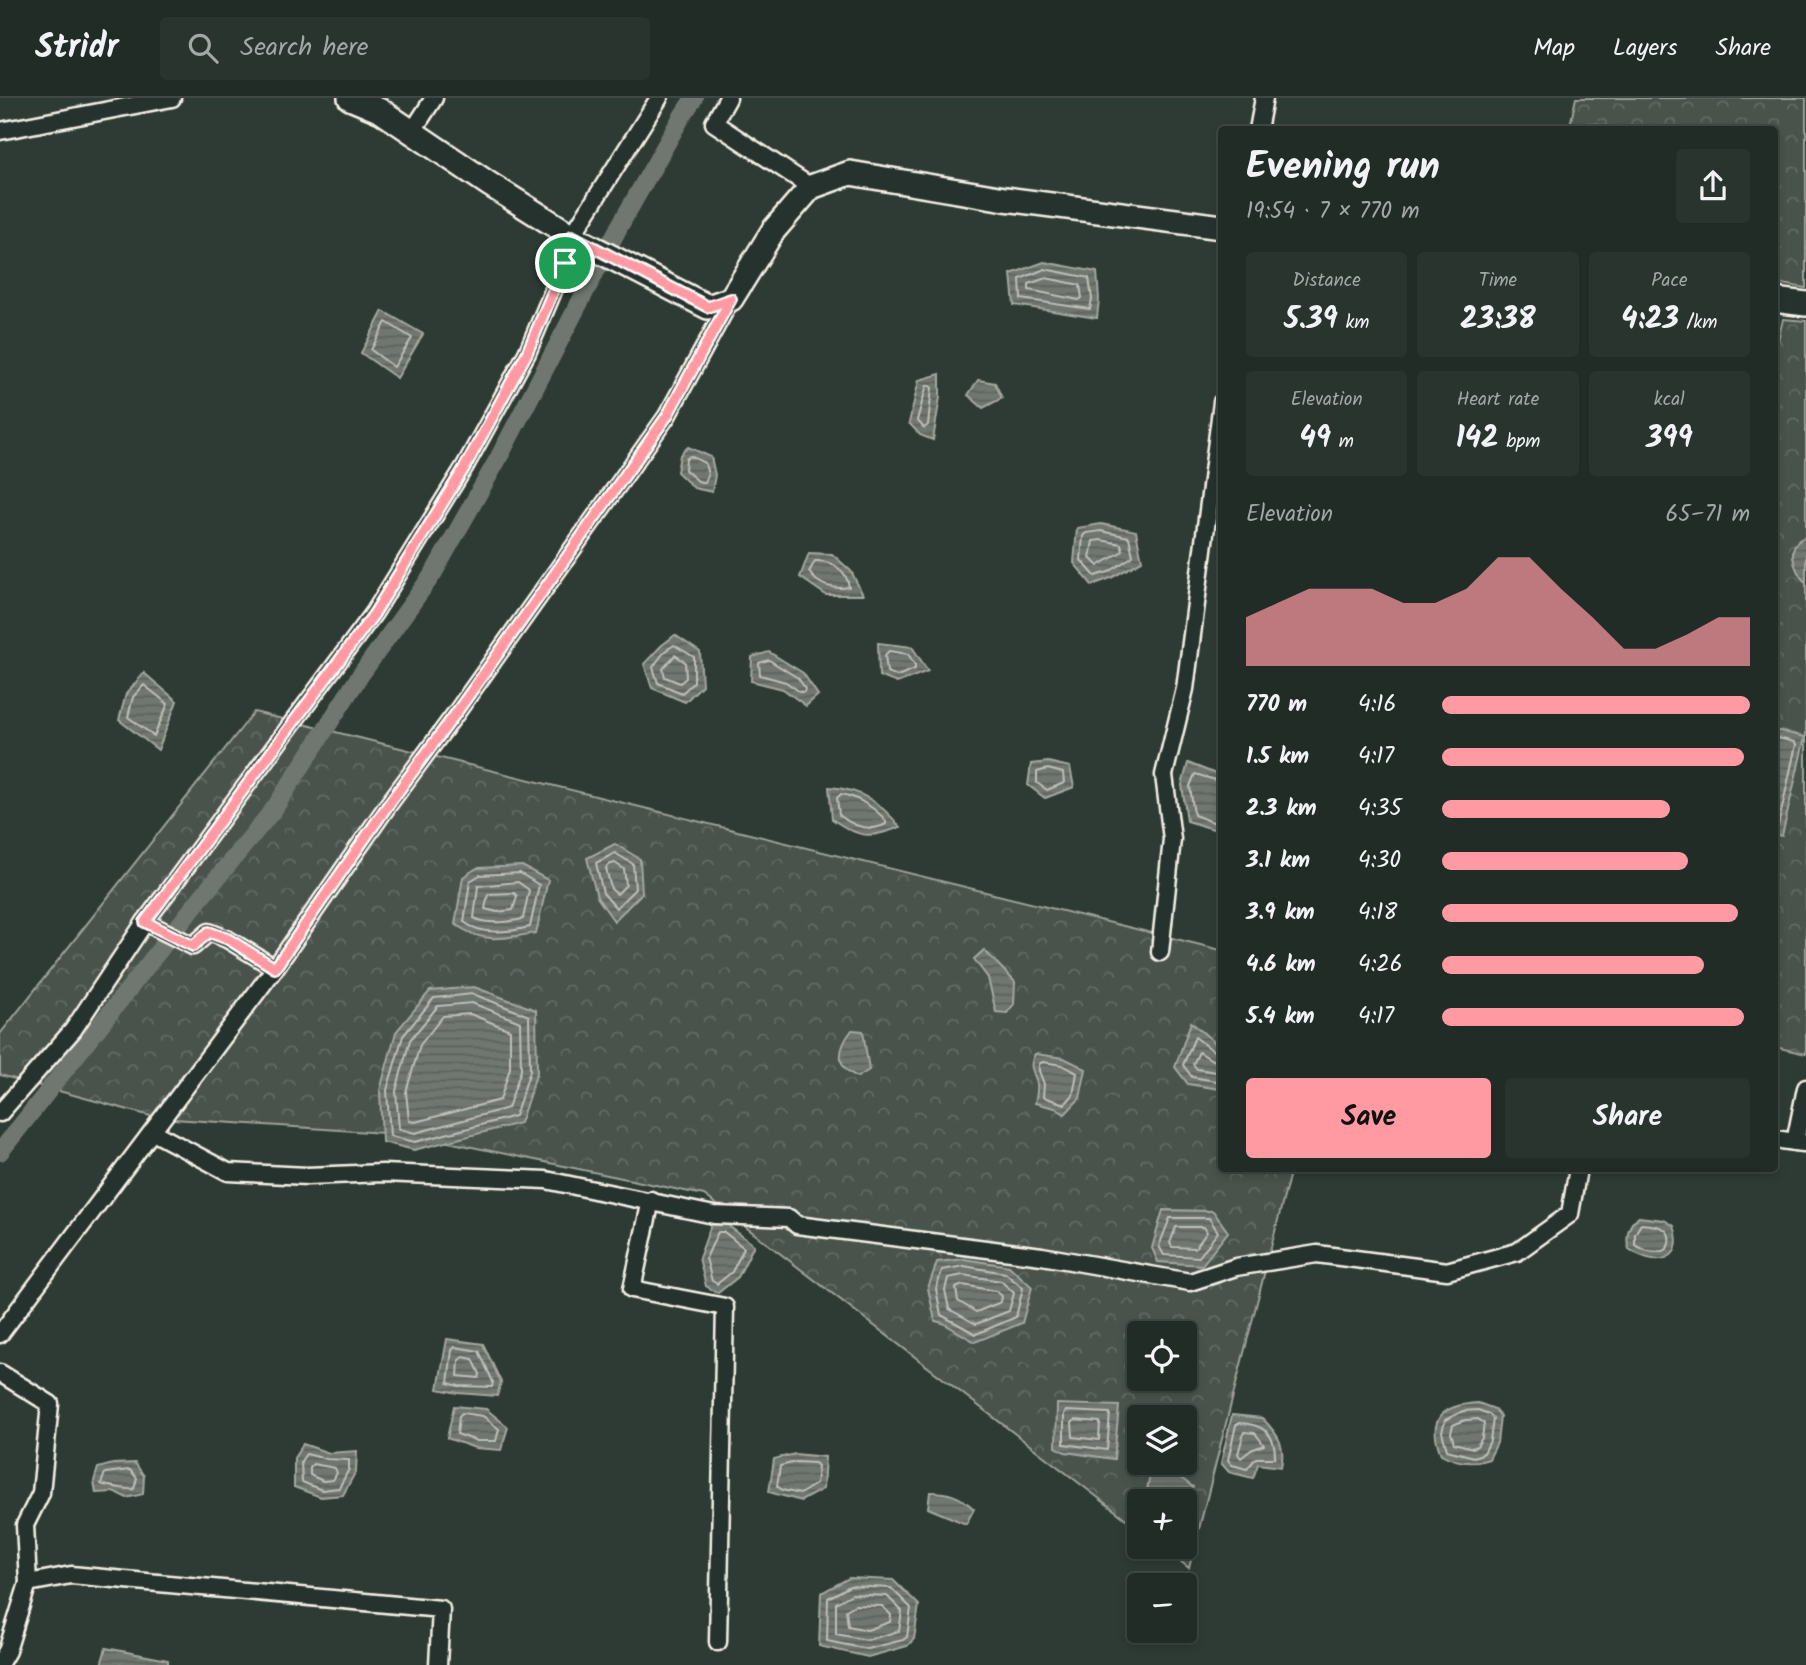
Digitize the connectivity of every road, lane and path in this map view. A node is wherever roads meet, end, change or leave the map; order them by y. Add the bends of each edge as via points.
1 (172, 98) edge
2 (350, 98) edge
3 (434, 98) edge
4 (659, 98) edge
5 (728, 98) edge
6 (1264, 98) edge
7 (1259, 126) edge
8 (0, 131) edge
9 (412, 132) junction
10 (811, 187) junction
11 (1218, 226) edge
12 (576, 238) junction
13 (731, 299) junction
14 (1778, 300) edge
15 (1806, 304) edge
16 (1218, 433) edge
17 (145, 922) junction
18 (1160, 952) dead end
19 (275, 968) junction
20 (1806, 1088) edge
21 (0, 1113) edge
22 (153, 1132) junction
23 (1778, 1140) edge
24 (1801, 1143) edge
25 (1577, 1172) edge
26 (651, 1200) junction
27 (0, 1334) edge
28 (0, 1373) edge
29 (28, 1583) junction
30 (718, 1642) dead end
31 (0, 1663) edge
32 (438, 1665) edge

1 - 8 street
2 - 9 street via 381,111
3 - 9 street
4 - 12 street
5 - 10 street via 714,123
6 - 7 street
9 - 12 street
10 - 11 street via 850,173
10 - 13 street via 773,231
12 - 13 street via 708,307
12 - 17 street via 527,353 465,467 374,614
13 - 19 street via 667,416
14 - 15 street
16 - 18 street via 1185,689 1164,775 1172,839
17 - 19 street via 193,946 209,932
17 - 21 street via 73,1030
19 - 22 street
20 - 24 street
22 - 26 street via 228,1172 546,1180
22 - 27 street
23 - 24 street
25 - 26 street via 1570,1214 1517,1252 1447,1271 1317,1254 1236,1267 1190,1282 1042,1256 797,1225 789,1218 714,1215
26 - 30 street via 632,1289 725,1307
28 - 29 street via 50,1404 41,1493 25,1525
29 - 31 street
29 - 32 street via 71,1575 441,1609

